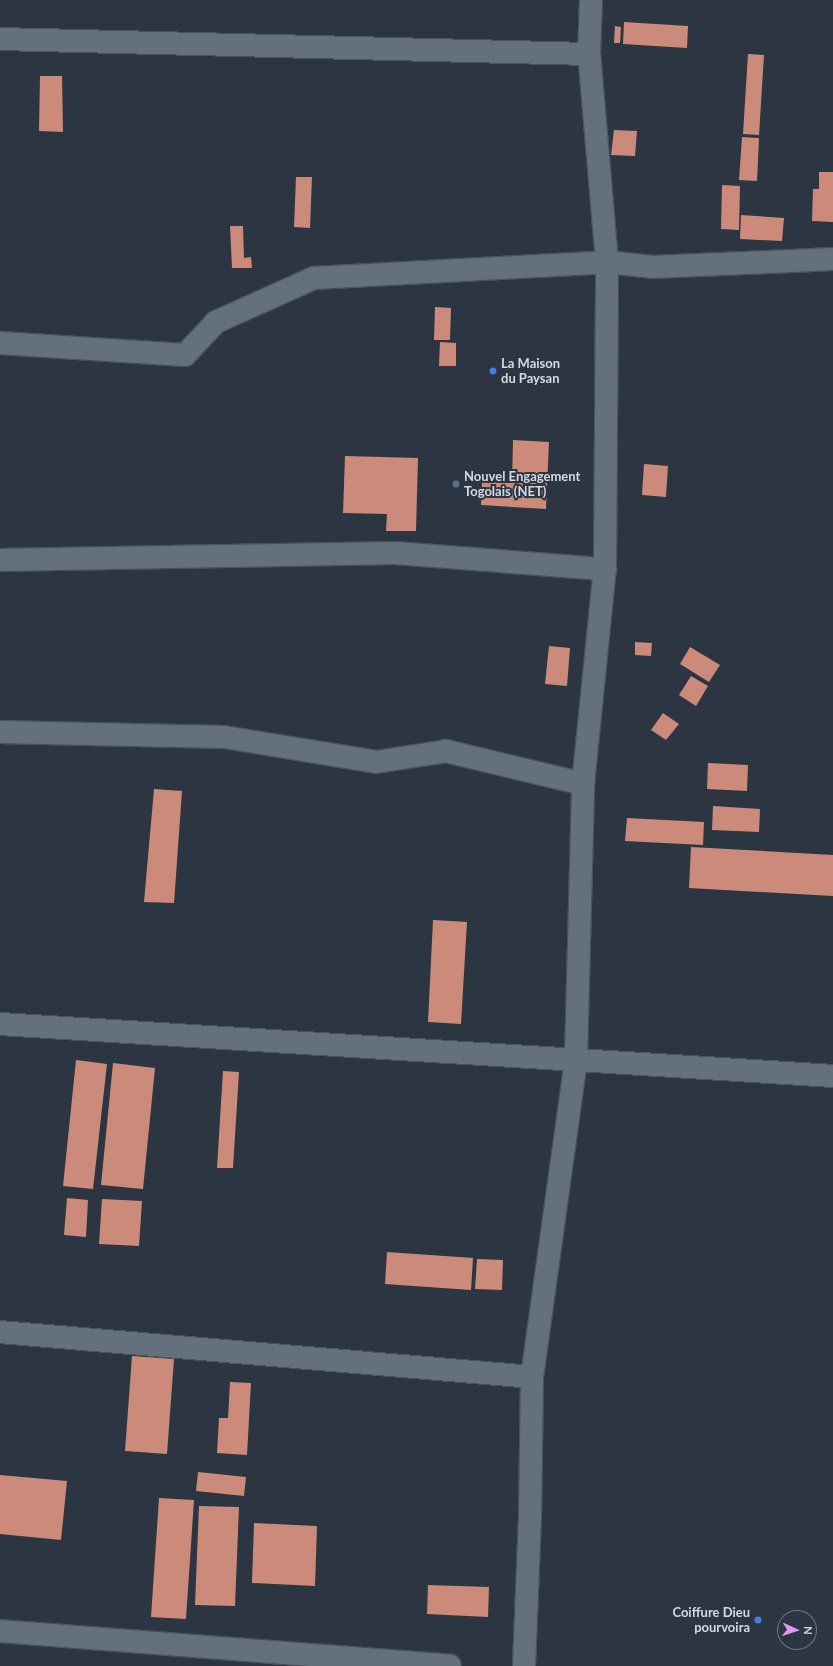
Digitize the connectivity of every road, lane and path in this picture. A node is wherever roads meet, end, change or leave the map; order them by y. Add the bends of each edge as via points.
1 (591, 0) edge
2 (0, 39) edge
3 (589, 54) junction
4 (833, 259) edge
5 (607, 262) junction
6 (0, 343) edge
7 (0, 560) edge
8 (605, 569) junction
9 (0, 732) edge
10 (583, 784) junction
11 (0, 1024) edge
12 (576, 1058) junction
13 (833, 1076) edge
14 (0, 1332) edge
15 (532, 1377) junction
16 (0, 1631) edge
17 (450, 1666) edge
18 (524, 1666) edge

1 - 3 street
2 - 3 street
3 - 5 street
4 - 5 street via 652,267
5 - 6 street via 314,278 216,322 185,356
5 - 8 street
7 - 8 street via 395,553
8 - 10 street
9 - 10 street via 224,737 376,762 446,750
10 - 12 street
11 - 12 street
12 - 13 street
12 - 15 street
14 - 15 street
15 - 18 street
16 - 17 street

